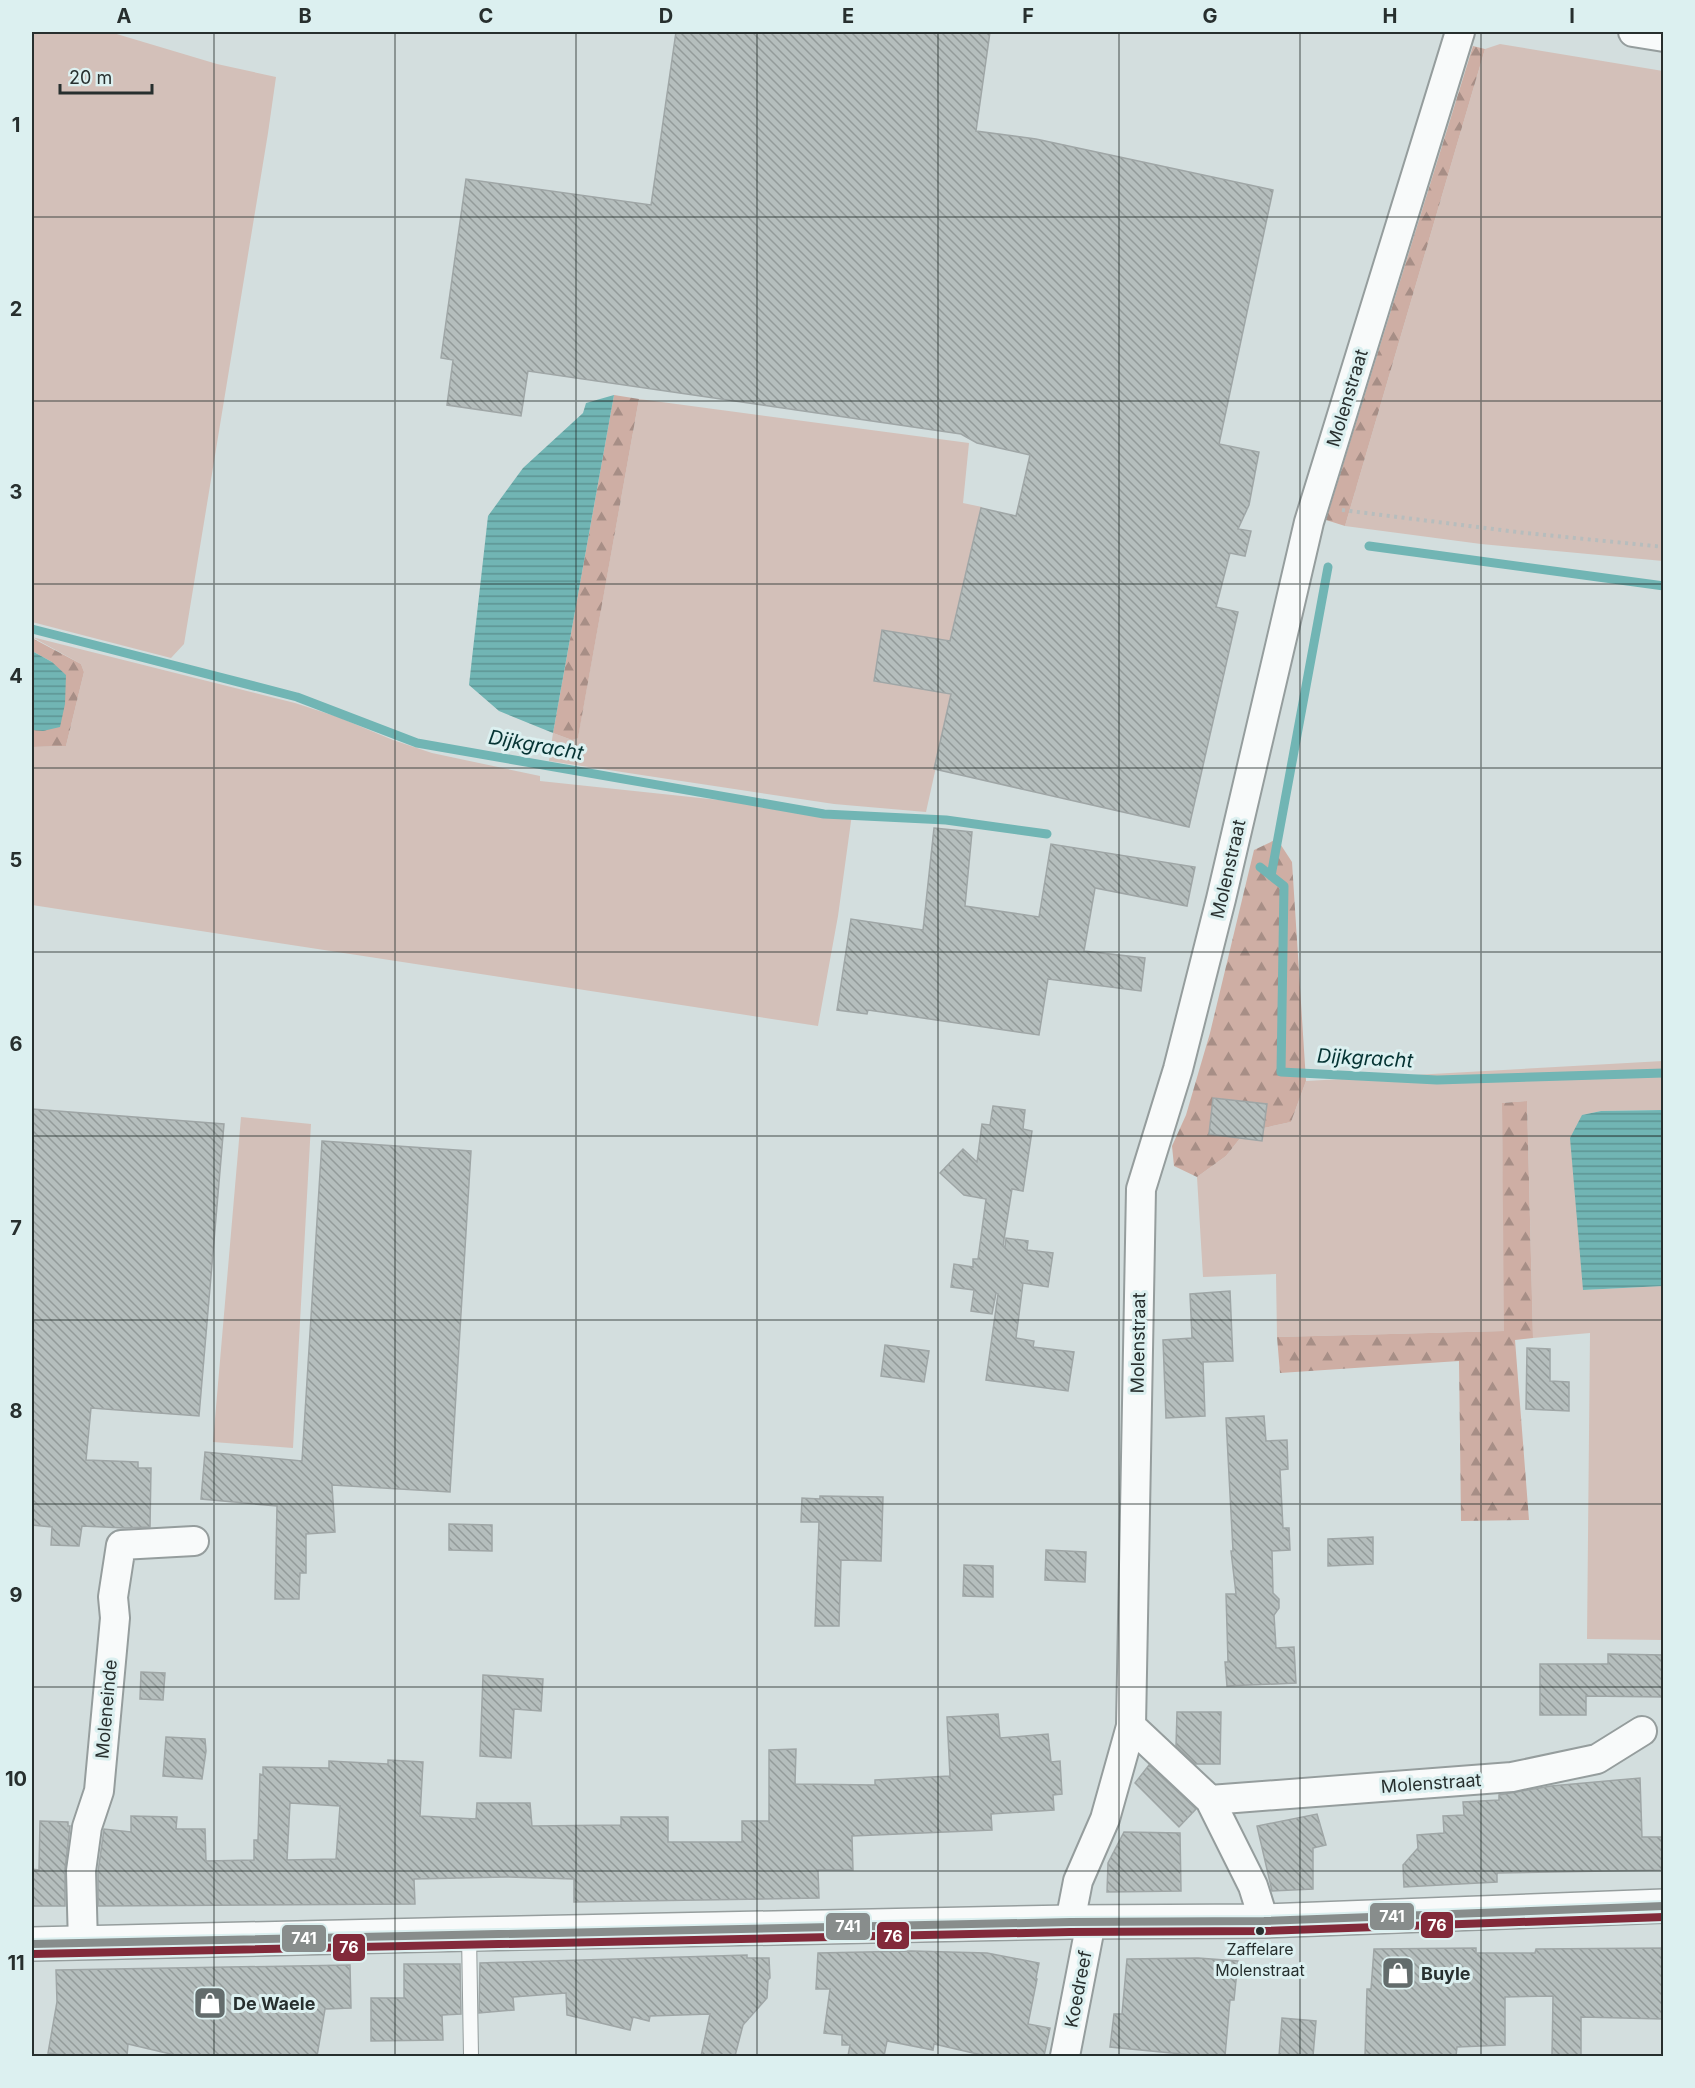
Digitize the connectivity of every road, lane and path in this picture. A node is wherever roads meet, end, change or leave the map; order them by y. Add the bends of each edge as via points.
1 (1460, 32) edge
2 (1633, 32) edge
3 (1664, 36) edge
4 (1314, 507) junction
5 (1664, 547) edge
6 (194, 1541) dead end
7 (1131, 1726) junction
8 (1642, 1731) dead end
9 (1210, 1800) junction
10 (1664, 1906) edge
11 (1264, 1921) junction
12 (1080, 1922) junction
13 (469, 1934) junction
14 (32, 1944) edge
15 (83, 1944) junction
16 (471, 2056) edge
17 (1065, 2056) edge

1 - 4 street, Molenstraat
2 - 3 street
4 - 5 path
4 - 7 street, Molenstraat via 1178,1070 1141,1189
6 - 15 street, Moleneinde via 121,1545 113,1597 115,1618 99,1791 87,1827 81,1871
7 - 9 street
7 - 12 street, Molenstraat via 1105,1819 1078,1881
8 - 9 street, Molenstraat via 1597,1759 1512,1777
9 - 11 street via 1253,1886
10 - 11 street
11 - 12 street
12 - 13 street
12 - 17 street, Koedreef
13 - 15 street
13 - 16 lane
14 - 15 street

